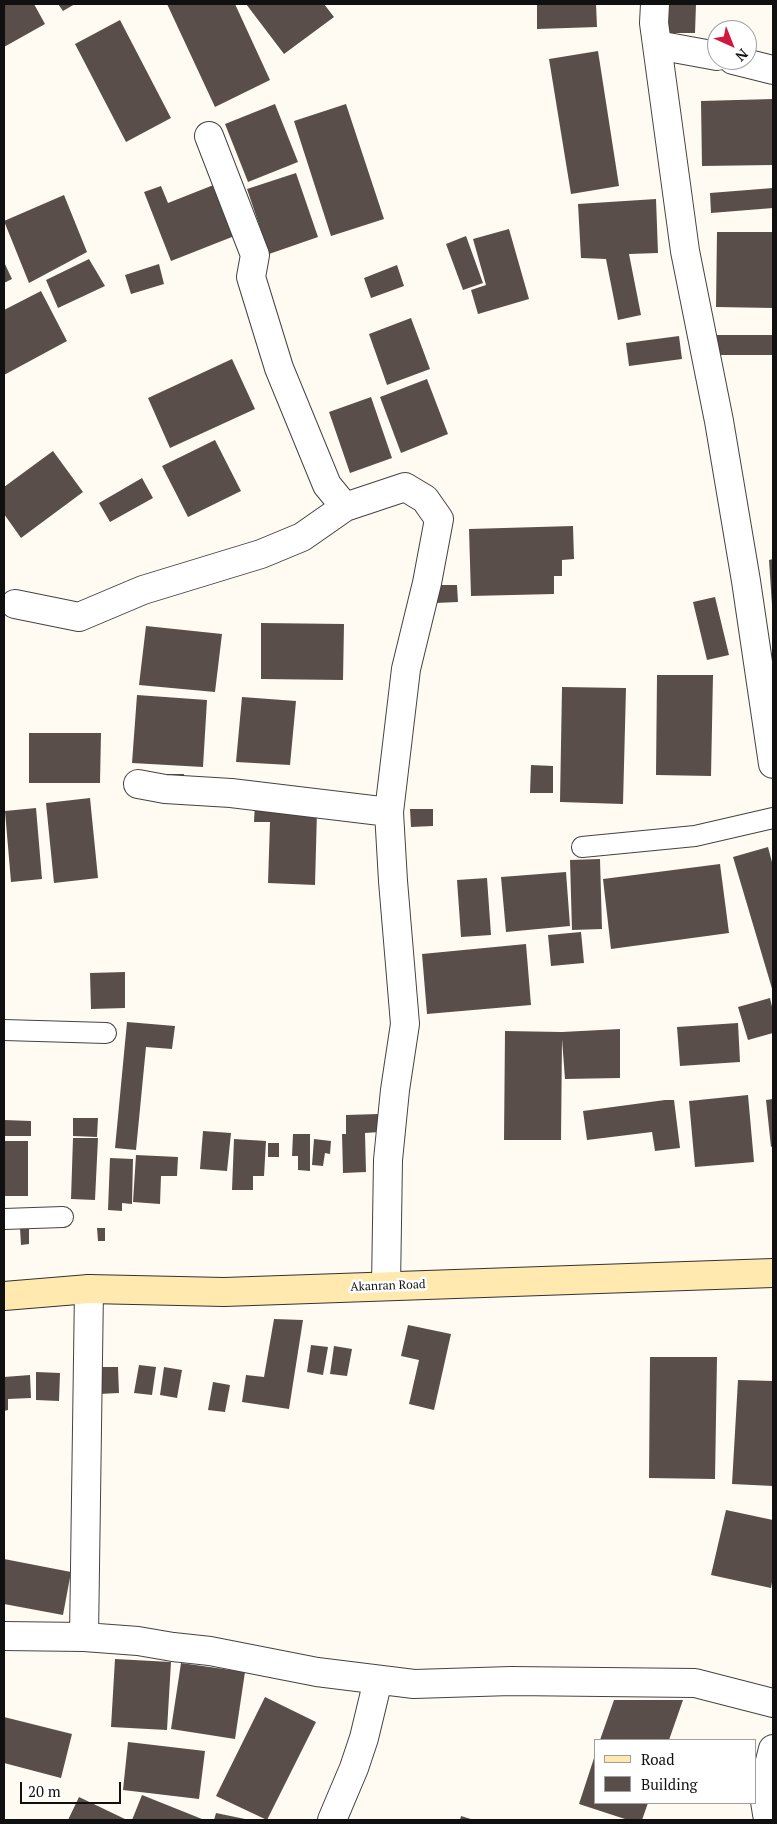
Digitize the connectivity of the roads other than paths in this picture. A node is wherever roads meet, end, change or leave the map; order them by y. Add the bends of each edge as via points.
1 (655, 4) edge
2 (657, 45) junction
3 (707, 54) edge
4 (757, 66) edge
5 (773, 70) edge
6 (209, 136) dead end
7 (345, 507) junction
8 (15, 604) dead end
9 (773, 764) edge
10 (138, 784) dead end
11 (389, 812) junction
12 (773, 818) edge
13 (582, 847) dead end
14 (4, 1030) edge
15 (106, 1033) dead end
16 (63, 1217) dead end
17 (4, 1219) edge
18 (773, 1273) edge
19 (386, 1286) junction
20 (89, 1289) junction
21 (4, 1296) edge
22 (4, 1636) edge
23 (84, 1637) junction
24 (378, 1680) junction
25 (773, 1703) edge
26 (773, 1749) edge
27 (332, 1820) edge
28 (768, 1820) edge

1 - 2 street
2 - 3 street
2 - 9 street via 685,251 722,440
4 - 5 street
6 - 7 street via 255,255 251,277 279,368 327,484
7 - 8 street via 302,536 261,554 143,590 79,617
7 - 11 street via 405,487 425,499 439,519 428,583 406,669
10 - 11 street
11 - 19 street via 405,1024 388,1160
12 - 13 lane via 695,836
14 - 15 lane
16 - 17 lane
18 - 19 main road, Akanran Road
19 - 20 main road, Akanran Road via 224,1292
20 - 21 main road, Akanran Road
20 - 23 street
22 - 23 street
23 - 24 street via 210,1651
24 - 25 street via 414,1684 511,1681 695,1683
24 - 27 street via 364,1738
26 - 28 street via 763,1789

